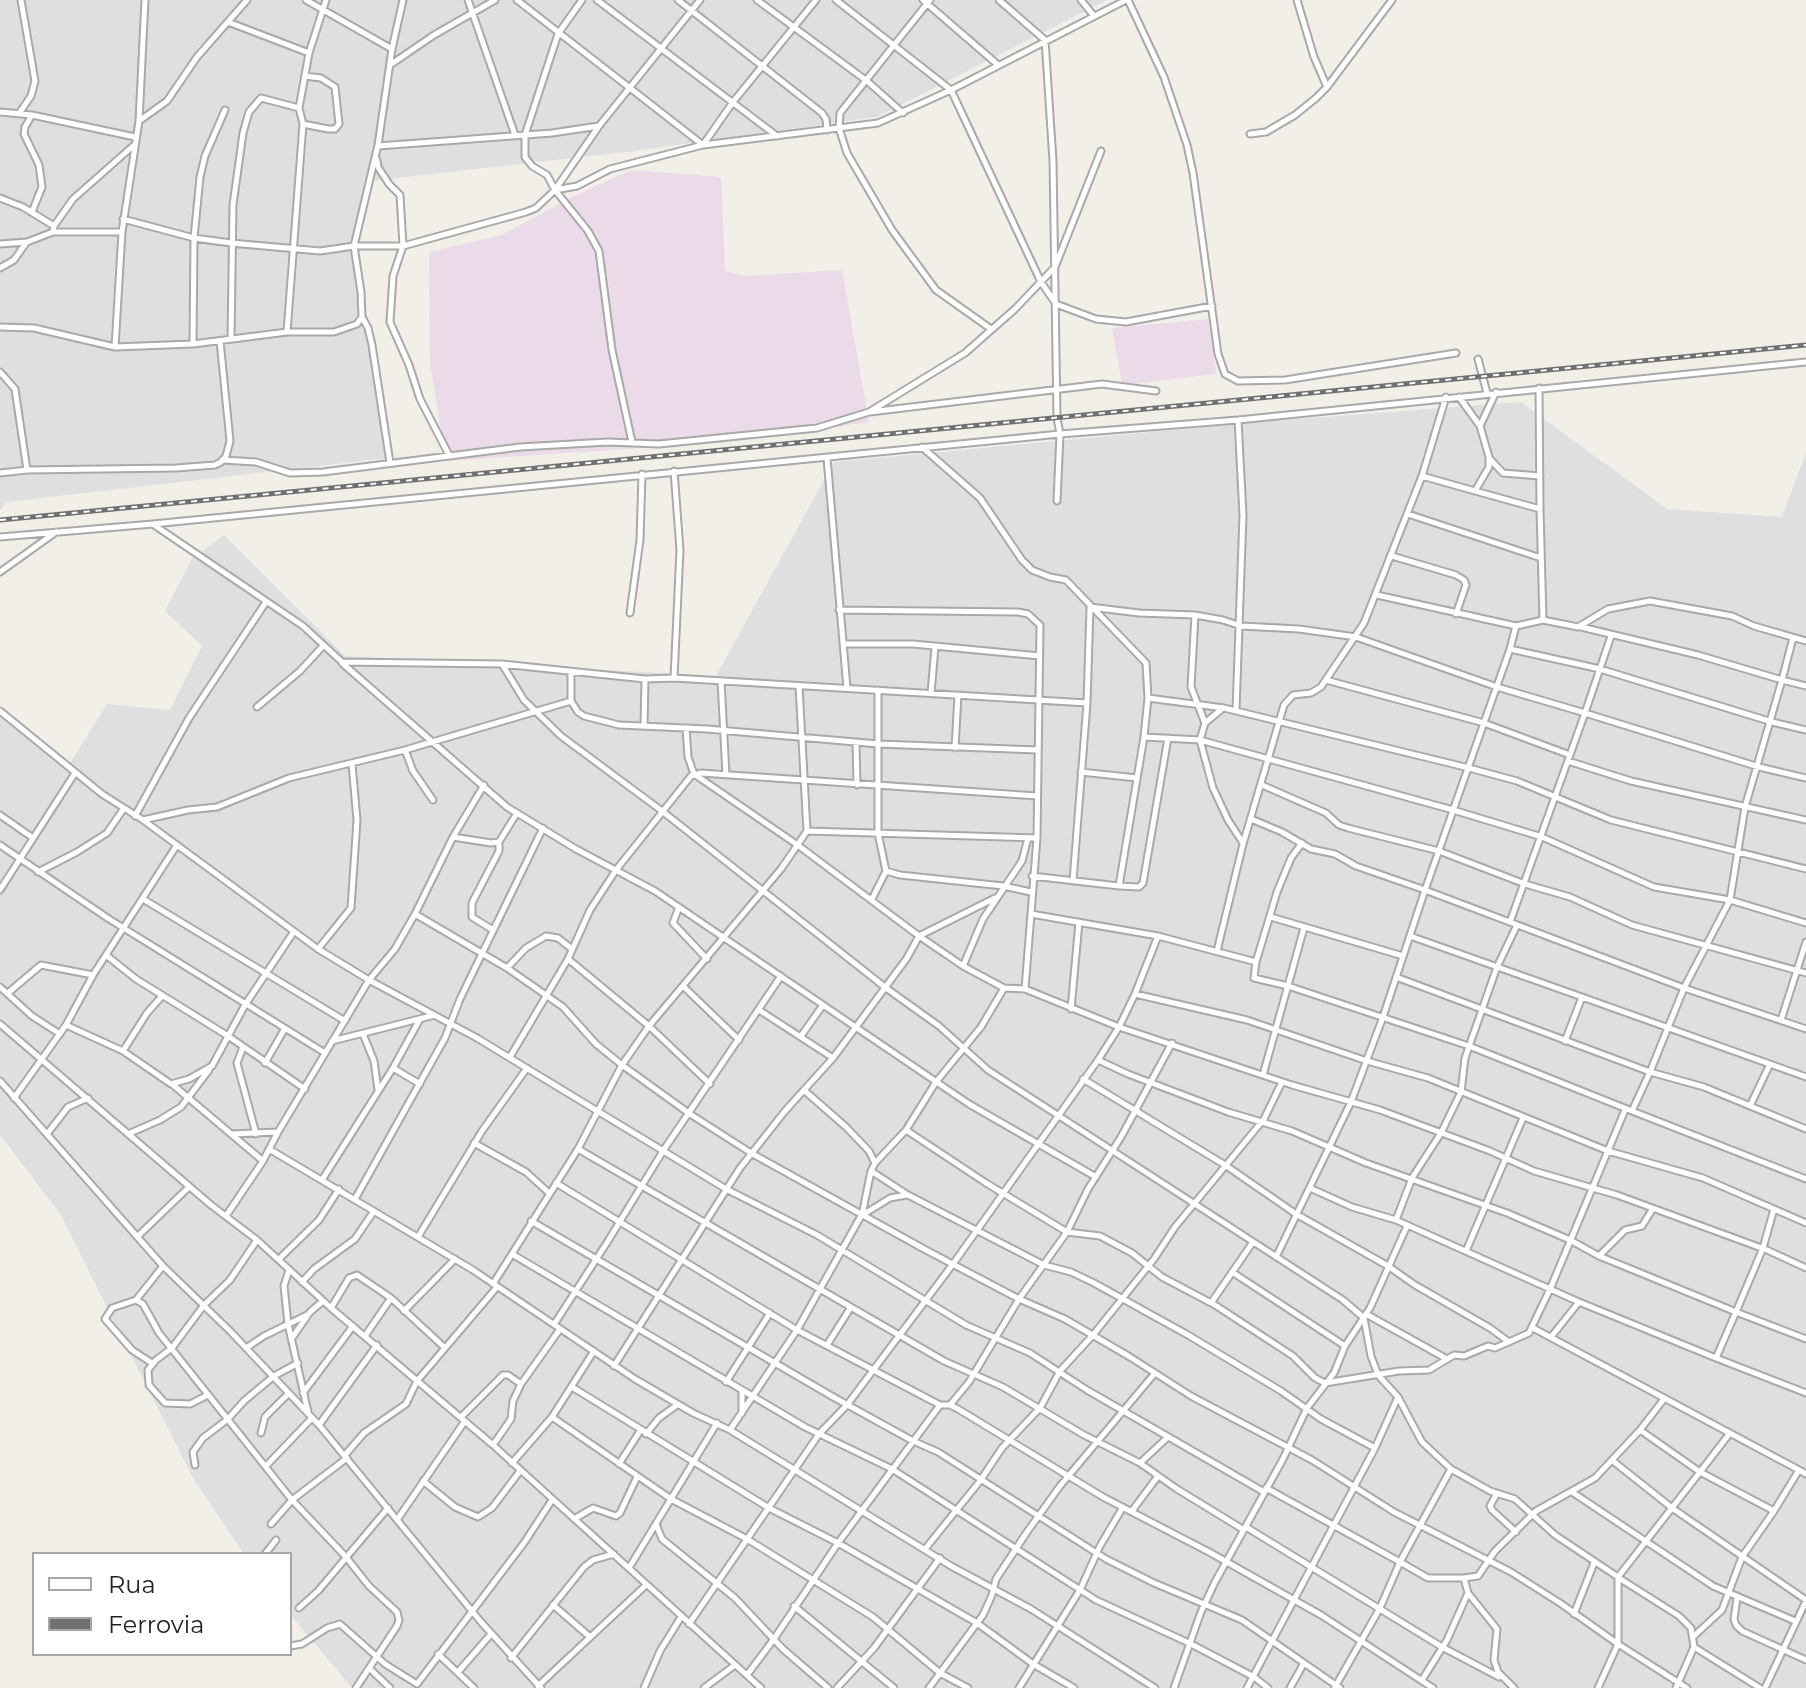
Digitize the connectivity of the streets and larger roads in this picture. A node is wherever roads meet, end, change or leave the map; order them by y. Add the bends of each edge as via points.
1 (21, 0) edge
2 (145, 0) edge
3 (247, 0) edge
4 (306, 0) edge
5 (326, 0) edge
6 (403, 0) edge
7 (468, 0) edge
8 (495, 0) edge
9 (517, 0) edge
10 (582, 0) edge
11 (597, 0) edge
12 (678, 0) edge
13 (700, 0) edge
14 (757, 0) edge
15 (816, 0) edge
16 (836, 0) edge
17 (999, 0) edge
18 (1081, 0) edge
19 (1127, 0) edge
20 (1297, 0) edge
21 (1392, 0) edge
22 (927, 1) edge
23 (322, 10) junction
24 (691, 10) junction
25 (473, 12) junction
26 (1094, 16) junction
27 (228, 22) junction
28 (795, 29) junction
29 (558, 34) junction
30 (1045, 40) junction
31 (896, 45) junction
32 (661, 48) junction
33 (392, 49) junction
34 (309, 53) junction
35 (997, 64) junction
36 (389, 66) junction
37 (762, 68) junction
38 (305, 76) junction
39 (867, 81) junction
40 (629, 87) junction
41 (1327, 87) junction
42 (951, 90) junction
43 (733, 102) junction
44 (299, 108) junction
45 (225, 110) dead end
46 (0, 112) edge
47 (19, 112) junction
48 (903, 113) junction
49 (32, 115) junction
50 (139, 121) junction
51 (303, 124) junction
52 (599, 126) junction
53 (839, 128) junction
54 (827, 130) junction
55 (1250, 134) dead end
56 (525, 135) junction
57 (515, 136) junction
58 (777, 136) junction
59 (135, 137) junction
60 (134, 145) junction
61 (378, 145) junction
62 (703, 145) junction
63 (1101, 151) dead end
64 (555, 190) junction
65 (0, 198) edge
66 (32, 212) junction
67 (123, 219) junction
68 (53, 229) junction
69 (122, 232) junction
70 (194, 238) junction
71 (27, 242) junction
72 (231, 243) junction
73 (0, 244) edge
74 (354, 246) junction
75 (403, 246) junction
76 (292, 249) junction
77 (1055, 267) junction
78 (0, 268) edge
79 (1041, 282) junction
80 (1056, 304) junction
81 (1212, 306) junction
82 (362, 317) junction
83 (0, 327) edge
84 (991, 329) junction
85 (287, 332) junction
86 (231, 340) junction
87 (220, 341) junction
88 (193, 344) junction
89 (115, 347) junction
90 (1456, 353) dead end
91 (1478, 359) dead end
92 (1806, 362) edge
93 (0, 372) edge
94 (1539, 388) junction
95 (1056, 391) junction
96 (1156, 391) dead end
97 (1496, 392) junction
98 (1487, 393) junction
99 (1458, 396) junction
100 (1446, 397) junction
101 (869, 412) junction
102 (1238, 420) junction
103 (1480, 426) junction
104 (1060, 434) junction
105 (632, 442) junction
106 (922, 447) junction
107 (449, 455) junction
108 (1489, 457) junction
109 (827, 458) junction
110 (222, 460) junction
111 (390, 463) junction
112 (27, 470) junction
113 (674, 471) junction
114 (0, 474) edge
115 (642, 474) junction
116 (1422, 476) junction
117 (1540, 476) junction
118 (1475, 491) junction
119 (1057, 501) dead end
120 (1540, 509) junction
121 (1408, 514) junction
122 (153, 524) junction
123 (57, 532) junction
124 (0, 537) edge
125 (1392, 556) junction
126 (1541, 558) junction
127 (0, 572) edge
128 (1377, 595) junction
129 (266, 602) junction
130 (1090, 607) junction
131 (839, 610) junction
132 (630, 613) dead end
133 (1456, 614) junction
134 (1195, 615) junction
135 (1543, 620) junction
136 (1241, 626) junction
137 (1516, 626) junction
138 (1578, 627) junction
139 (1611, 636) junction
140 (1356, 637) junction
141 (1793, 638) junction
142 (1806, 641) edge
143 (844, 644) junction
144 (323, 646) junction
145 (935, 647) junction
146 (1510, 649) junction
147 (1040, 656) junction
148 (342, 662) junction
149 (502, 664) junction
150 (1600, 669) junction
151 (571, 672) junction
152 (674, 678) junction
153 (645, 679) junction
154 (721, 680) junction
155 (1326, 680) junction
156 (1782, 680) junction
157 (799, 686) junction
158 (1806, 686) edge
159 (1497, 687) junction
160 (847, 688) junction
161 (878, 690) junction
162 (931, 693) junction
163 (958, 695) junction
164 (1148, 698) junction
165 (1040, 700) junction
166 (571, 701) junction
167 (1087, 703) junction
168 (1196, 703) junction
169 (257, 707) dead end
170 (1224, 708) junction
171 (1236, 710) junction
172 (0, 711) edge
173 (534, 711) junction
174 (1585, 713) junction
175 (1279, 721) junction
176 (1772, 722) junction
177 (1205, 723) junction
178 (1484, 723) junction
179 (644, 726) junction
180 (686, 728) junction
181 (724, 730) junction
182 (1806, 730) edge
183 (1144, 737) junction
184 (800, 738) junction
185 (1168, 738) junction
186 (1200, 740) junction
187 (435, 742) junction
188 (856, 743) junction
189 (878, 744) junction
190 (955, 748) junction
191 (405, 750) junction
192 (1038, 750) junction
193 (1569, 758) junction
194 (1268, 760) junction
195 (352, 764) junction
196 (1759, 767) junction
197 (1469, 768) junction
198 (1081, 772) junction
199 (75, 773) junction
200 (694, 774) junction
201 (726, 775) junction
202 (1137, 778) junction
203 (1806, 778) edge
204 (804, 781) junction
205 (484, 785) junction
206 (857, 785) junction
207 (1262, 785) junction
208 (877, 787) junction
209 (1037, 796) junction
210 (1556, 799) junction
211 (433, 800) dead end
212 (1745, 807) junction
213 (124, 808) junction
214 (1453, 810) junction
215 (662, 811) junction
216 (517, 813) junction
217 (0, 815) edge
218 (135, 816) junction
219 (1251, 819) junction
220 (143, 820) junction
221 (1806, 820) edge
222 (543, 828) junction
223 (807, 831) junction
224 (878, 833) junction
225 (453, 837) junction
226 (1542, 837) junction
227 (33, 838) junction
228 (1028, 838) junction
229 (1037, 838) junction
230 (499, 842) junction
231 (1302, 843) junction
232 (1243, 844) junction
233 (0, 845) edge
234 (177, 845) junction
235 (799, 846) junction
236 (1439, 851) junction
237 (1736, 851) junction
238 (20, 859) junction
239 (1806, 869) edge
240 (616, 870) junction
241 (886, 871) junction
242 (37, 872) junction
243 (1032, 876) junction
244 (4, 878) edge
245 (1073, 881) junction
246 (1525, 884) junction
247 (1003, 886) junction
248 (1119, 886) junction
249 (0, 890) edge
250 (763, 890) junction
251 (1425, 890) junction
252 (1031, 892) junction
253 (995, 898) junction
254 (143, 899) junction
255 (872, 899) junction
256 (1730, 900) junction
257 (679, 907) junction
258 (415, 914) junction
259 (1031, 914) junction
260 (1271, 917) junction
261 (1079, 922) junction
262 (1514, 923) junction
263 (1806, 923) edge
264 (123, 928) junction
265 (1304, 928) junction
266 (493, 930) junction
267 (293, 933) junction
268 (919, 936) junction
269 (1158, 936) junction
270 (1410, 936) junction
271 (724, 937) junction
272 (1806, 942) edge
273 (1706, 945) junction
274 (318, 949) junction
275 (572, 949) junction
276 (1217, 951) junction
277 (106, 955) junction
278 (483, 955) junction
279 (1403, 956) junction
280 (568, 959) junction
281 (707, 959) junction
282 (1256, 962) junction
283 (963, 966) junction
284 (1497, 967) junction
285 (507, 968) junction
286 (1797, 970) junction
287 (1806, 973) edge
288 (266, 974) junction
289 (93, 975) junction
290 (781, 976) junction
291 (1396, 977) junction
292 (369, 980) junction
293 (683, 986) junction
294 (1288, 986) junction
295 (0, 987) edge
296 (886, 988) junction
297 (1004, 988) junction
298 (1684, 988) junction
299 (1025, 989) junction
300 (8, 993) junction
301 (1135, 994) junction
302 (162, 996) junction
303 (547, 997) junction
304 (1582, 997) junction
305 (245, 1005) junction
306 (823, 1005) junction
307 (1071, 1009) junction
308 (759, 1010) junction
309 (1482, 1010) junction
310 (436, 1015) junction
311 (1383, 1017) junction
312 (420, 1019) junction
313 (1781, 1020) junction
314 (345, 1021) junction
315 (0, 1024) edge
316 (451, 1024) junction
317 (66, 1025) junction
318 (649, 1026) junction
319 (857, 1027) junction
320 (1119, 1027) junction
321 (1667, 1027) junction
322 (1277, 1029) junction
323 (1806, 1029) edge
324 (284, 1030) junction
325 (60, 1034) junction
326 (363, 1034) junction
327 (228, 1036) junction
328 (801, 1036) junction
329 (739, 1040) junction
330 (1565, 1041) junction
331 (331, 1042) junction
332 (1172, 1043) junction
333 (1469, 1046) junction
334 (243, 1047) junction
335 (965, 1047) junction
336 (123, 1051) junction
337 (325, 1053) junction
338 (510, 1057) junction
339 (41, 1058) junction
340 (833, 1058) junction
341 (1098, 1060) junction
342 (1367, 1061) junction
343 (265, 1063) junction
344 (1770, 1064) junction
345 (622, 1065) junction
346 (212, 1066) junction
347 (393, 1068) junction
348 (527, 1068) junction
349 (1650, 1072) junction
350 (1263, 1075) junction
351 (1806, 1077) edge
352 (1083, 1079) junction
353 (0, 1081) edge
354 (936, 1082) junction
355 (1152, 1082) junction
356 (1282, 1082) junction
357 (171, 1084) junction
358 (420, 1084) junction
359 (710, 1084) junction
360 (305, 1089) junction
361 (378, 1090) junction
362 (805, 1091) junction
363 (1461, 1092) junction
364 (14, 1098) junction
365 (88, 1098) junction
366 (189, 1098) junction
367 (1351, 1102) junction
368 (1750, 1106) junction
369 (598, 1111) junction
370 (1628, 1111) junction
371 (1135, 1112) junction
372 (690, 1114) junction
373 (1059, 1115) junction
374 (1523, 1118) junction
375 (1261, 1123) junction
376 (1806, 1129) edge
377 (906, 1130) junction
378 (278, 1132) junction
379 (1441, 1133) junction
380 (47, 1134) junction
381 (128, 1134) junction
382 (230, 1134) junction
383 (256, 1134) junction
384 (474, 1143) junction
385 (1037, 1145) junction
386 (1112, 1148) junction
387 (1328, 1148) junction
388 (269, 1149) junction
389 (578, 1149) junction
390 (663, 1151) junction
391 (1608, 1151) junction
392 (751, 1153) junction
393 (1504, 1158) junction
394 (263, 1161) junction
395 (875, 1163) junction
396 (1225, 1165) junction
397 (871, 1171) junction
398 (1096, 1177) junction
399 (1412, 1178) junction
400 (1806, 1179) edge
401 (322, 1180) junction
402 (556, 1183) junction
403 (642, 1186) junction
404 (189, 1187) junction
405 (1310, 1188) junction
406 (339, 1189) junction
407 (726, 1189) junction
408 (1592, 1190) junction
409 (549, 1193) junction
410 (1004, 1194) junction
411 (908, 1195) junction
412 (355, 1199) junction
413 (1195, 1204) junction
414 (1485, 1205) junction
415 (1774, 1209) junction
416 (1652, 1210) junction
417 (374, 1211) junction
418 (1296, 1214) junction
419 (226, 1216) junction
420 (861, 1216) junction
421 (1396, 1220) junction
422 (531, 1221) junction
423 (620, 1223) junction
424 (704, 1223) junction
425 (1806, 1223) edge
426 (1407, 1226) junction
427 (979, 1230) junction
428 (1067, 1232) junction
429 (138, 1236) junction
430 (418, 1237) junction
431 (257, 1240) junction
432 (1570, 1240) junction
433 (1253, 1242) junction
434 (1763, 1248) junction
435 (843, 1251) junction
436 (1466, 1251) junction
437 (512, 1254) junction
438 (1599, 1256) junction
439 (1276, 1257) junction
440 (279, 1259) junction
441 (455, 1259) junction
442 (597, 1260) junction
443 (681, 1260) junction
444 (953, 1264) junction
445 (1149, 1264) junction
446 (1044, 1265) junction
447 (163, 1266) junction
448 (1388, 1266) junction
449 (1806, 1268) edge
450 (289, 1269) junction
451 (1232, 1272) junction
452 (302, 1283) junction
453 (495, 1286) junction
454 (1551, 1287) junction
455 (821, 1290) junction
456 (574, 1293) junction
457 (660, 1295) junction
458 (391, 1298) junction
459 (1121, 1298) junction
460 (925, 1299) junction
461 (1019, 1299) junction
462 (136, 1300) junction
463 (323, 1301) junction
464 (1579, 1302) junction
465 (1211, 1303) junction
466 (204, 1305) junction
467 (851, 1307) junction
468 (331, 1308) junction
469 (404, 1311) junction
470 (1736, 1312) junction
471 (770, 1313) junction
472 (307, 1315) junction
473 (1365, 1316) junction
474 (555, 1323) junction
475 (288, 1324) junction
476 (353, 1326) junction
477 (1533, 1328) junction
478 (560, 1329) junction
479 (639, 1330) junction
480 (797, 1330) junction
481 (900, 1335) junction
482 (1093, 1335) junction
483 (365, 1336) junction
484 (1551, 1337) junction
485 (995, 1338) junction
486 (291, 1339) junction
487 (1806, 1339) edge
488 (1510, 1343) junction
489 (377, 1345) junction
490 (827, 1345) junction
491 (1345, 1346) junction
492 (747, 1347) junction
493 (172, 1348) junction
494 (246, 1348) junction
495 (445, 1348) junction
496 (594, 1351) junction
497 (1716, 1358) junction
498 (1447, 1359) junction
499 (152, 1363) junction
500 (298, 1363) junction
501 (775, 1363) junction
502 (614, 1366) junction
503 (874, 1368) junction
504 (1060, 1371) junction
505 (1155, 1373) junction
506 (972, 1375) junction
507 (1378, 1375) junction
508 (274, 1376) junction
509 (417, 1381) junction
510 (726, 1382) junction
511 (1325, 1383) junction
512 (521, 1384) junction
513 (572, 1387) junction
514 (741, 1390) junction
515 (289, 1393) junction
516 (303, 1393) junction
517 (1806, 1393) edge
518 (208, 1395) junction
519 (754, 1396) junction
520 (1398, 1397) junction
521 (1664, 1399) junction
522 (677, 1404) junction
523 (847, 1405) junction
524 (940, 1405) junction
525 (950, 1405) junction
526 (1040, 1408) junction
527 (1307, 1408) junction
528 (1125, 1411) junction
529 (742, 1413) junction
530 (310, 1416) junction
531 (552, 1417) junction
532 (228, 1419) junction
533 (463, 1419) junction
534 (717, 1423) junction
535 (319, 1425) junction
536 (730, 1430) junction
537 (1640, 1430) junction
538 (261, 1433) dead end
539 (643, 1433) junction
540 (1730, 1433) junction
541 (819, 1434) junction
542 (1168, 1437) junction
543 (1009, 1439) junction
544 (913, 1441) junction
545 (1098, 1442) junction
546 (493, 1445) junction
547 (1287, 1447) junction
548 (1375, 1448) junction
549 (346, 1457) junction
550 (694, 1460) junction
551 (1613, 1461) junction
552 (512, 1463) junction
553 (1140, 1463) junction
554 (619, 1464) junction
555 (195, 1465) dead end
556 (266, 1466) junction
557 (892, 1469) junction
558 (1451, 1469) junction
559 (1799, 1470) junction
560 (520, 1471) junction
561 (794, 1471) junction
562 (1700, 1472) junction
563 (1806, 1474) edge
564 (1069, 1476) junction
565 (1158, 1476) junction
566 (637, 1477) junction
567 (423, 1481) junction
568 (980, 1481) junction
569 (1355, 1487) junction
570 (1265, 1490) junction
571 (1572, 1492) junction
572 (1497, 1493) junction
573 (671, 1499) junction
574 (292, 1500) junction
575 (552, 1500) junction
576 (1123, 1507) junction
577 (388, 1508) junction
578 (769, 1508) junction
579 (1672, 1508) junction
580 (863, 1511) junction
581 (954, 1511) junction
582 (1132, 1511) junction
583 (1774, 1511) junction
584 (1531, 1516) junction
585 (1038, 1517) junction
586 (574, 1519) junction
587 (397, 1520) junction
588 (271, 1524) dead end
589 (656, 1524) junction
590 (1334, 1524) junction
591 (1420, 1526) junction
592 (1245, 1528) junction
593 (1516, 1532) junction
594 (648, 1539) junction
595 (662, 1539) junction
596 (747, 1539) junction
597 (276, 1540) dead end
598 (838, 1543) junction
599 (1647, 1544) junction
600 (925, 1549) junction
601 (1015, 1549) junction
602 (267, 1552) edge
603 (1097, 1553) junction
604 (614, 1554) junction
605 (346, 1557) junction
606 (1742, 1557) junction
607 (940, 1558) junction
608 (1226, 1561) junction
609 (1486, 1561) junction
610 (1400, 1562) junction
611 (1594, 1563) junction
612 (1310, 1566) junction
613 (629, 1568) junction
614 (1618, 1577) junction
615 (1464, 1578) junction
616 (812, 1580) junction
617 (716, 1582) junction
618 (646, 1585) junction
619 (993, 1588) junction
620 (918, 1590) junction
621 (1080, 1590) junction
622 (1468, 1593) junction
623 (1727, 1594) junction
624 (1737, 1598) junction
625 (1474, 1600) junction
626 (1806, 1600) edge
627 (1294, 1601) junction
628 (553, 1605) junction
629 (1204, 1605) junction
630 (794, 1606) junction
631 (299, 1608) dead end
632 (1380, 1608) junction
633 (1462, 1609) junction
634 (471, 1610) junction
635 (1574, 1615) junction
636 (681, 1617) junction
637 (1795, 1621) junction
638 (977, 1623) junction
639 (689, 1624) junction
640 (1058, 1627) junction
641 (888, 1630) junction
642 (491, 1634) junction
643 (1694, 1636) junction
644 (590, 1637) junction
645 (774, 1639) junction
646 (1360, 1642) junction
647 (1273, 1643) junction
648 (1191, 1644) junction
649 (1618, 1644) junction
650 (292, 1646) edge
651 (1442, 1647) junction
652 (1694, 1647) junction
653 (1782, 1649) junction
654 (438, 1654) junction
655 (376, 1657) junction
656 (511, 1658) junction
657 (1806, 1660) edge
658 (862, 1661) junction
659 (1304, 1663) junction
660 (1033, 1664) junction
661 (735, 1665) junction
662 (369, 1668) junction
663 (458, 1672) junction
664 (940, 1673) junction
665 (747, 1675) junction
666 (1254, 1677) junction
667 (1504, 1679) junction
668 (410, 1685) edge
669 (1427, 1685) edge
670 (1677, 1685) edge
671 (540, 1687) edge
672 (1337, 1687) edge
673 (356, 1688) edge
674 (390, 1688) edge
675 (474, 1688) edge
676 (644, 1688) edge
677 (704, 1688) edge
678 (761, 1688) edge
679 (828, 1688) edge
680 (837, 1688) edge
681 (894, 1688) edge
682 (929, 1688) edge
683 (968, 1688) edge
684 (1019, 1688) edge
685 (1074, 1688) edge
686 (1155, 1688) edge
687 (1174, 1688) edge
688 (1247, 1688) edge
689 (1268, 1688) edge
690 (1290, 1688) edge
691 (1514, 1688) edge
692 (1598, 1688) edge
693 (1687, 1688) edge
694 (1762, 1688) edge

1 - 47 street via 35,81
2 - 50 street
3 - 27 street
4 - 23 street
5 - 23 street
6 - 33 street
7 - 25 street
8 - 25 street
9 - 29 street
10 - 29 street
11 - 32 street
12 - 24 street
13 - 24 street
14 - 28 street
15 - 28 street
16 - 31 street
17 - 30 street
18 - 26 street
19 - 26 street
19 - 81 street via 1164,77 1187,145
20 - 41 street
21 - 41 street
22 - 31 street
22 - 35 street
23 - 33 street
23 - 34 street
24 - 32 street
24 - 37 street
25 - 36 street
25 - 57 street
26 - 30 street
27 - 34 street
27 - 50 street via 167,101
28 - 37 street
28 - 39 street
29 - 40 street
29 - 56 street
30 - 35 street
30 - 77 street
31 - 39 street
31 - 42 street
32 - 40 street
32 - 43 street
33 - 36 street
34 - 38 street
35 - 42 street
36 - 61 street
37 - 43 street
37 - 54 street via 822,113
38 - 44 street
38 - 51 street via 335,87 339,124 332,129
39 - 48 street
39 - 53 street via 840,113
40 - 52 street
40 - 62 street
41 - 55 street via 1286,121
42 - 48 street
42 - 79 street
43 - 58 street
43 - 62 street
44 - 51 street
44 - 72 street via 268,98 251,108 238,165
45 - 70 street via 202,168
46 - 47 street
47 - 49 street
48 - 53 street via 878,123
49 - 59 street
49 - 66 street via 24,134 39,165 42,187
50 - 59 street
51 - 76 street
52 - 56 street
52 - 64 street
53 - 54 street
53 - 84 street via 847,153 892,230 936,290
54 - 58 street
56 - 57 street
56 - 64 street via 525,157 547,175
57 - 61 street
58 - 62 street
59 - 60 street
60 - 67 street
60 - 68 street via 73,199
61 - 74 street
61 - 75 street via 378,167 400,195
62 - 64 street via 610,169 577,186
63 - 77 street
64 - 75 street via 526,212
64 - 105 street via 599,251 612,350
65 - 66 street
66 - 68 street
67 - 69 street
67 - 70 street
68 - 69 street
68 - 71 street
69 - 89 street
70 - 72 street
70 - 88 street
71 - 73 street
71 - 78 street
72 - 76 street
72 - 86 street
74 - 75 street
74 - 76 street
74 - 82 street
75 - 107 street via 393,276 390,322
76 - 85 street
77 - 79 street
77 - 80 street
79 - 80 street
79 - 84 street
80 - 81 street via 1096,319 1126,322
80 - 95 street
81 - 90 street via 1221,367 1231,380 1285,380
82 - 85 street via 334,332
82 - 111 street via 372,345
83 - 89 street via 34,328
84 - 101 street via 965,353
85 - 86 street
86 - 87 street
87 - 88 street
87 - 110 street via 230,441
88 - 89 street
91 - 98 street
92 - 94 street
93 - 112 street via 15,389
94 - 97 street
94 - 117 street
95 - 96 street via 1102,384
95 - 101 street
95 - 104 street
97 - 98 street
97 - 103 street
98 - 99 street
99 - 100 street
99 - 103 street
100 - 102 street
100 - 116 street
101 - 105 street via 817,428 659,444
102 - 104 street
102 - 136 street
103 - 108 street
104 - 106 street
104 - 119 street
105 - 107 street
106 - 109 street
106 - 130 street via 980,498 1032,570 1066,580
107 - 111 street
108 - 117 street via 1503,473
108 - 118 street
109 - 113 street
109 - 131 street
110 - 111 street via 256,462 290,473
110 - 112 street via 176,468
112 - 114 street
113 - 115 street
113 - 152 street via 680,550
115 - 122 street
115 - 132 street
116 - 118 street
116 - 121 street
117 - 120 street
118 - 120 street
120 - 126 street
121 - 125 street
121 - 126 street
122 - 123 street
122 - 129 street
123 - 124 street
123 - 127 street
125 - 128 street
125 - 133 street via 1464,580
126 - 135 street
128 - 133 street
128 - 140 street
129 - 144 street
129 - 218 street via 189,718
130 - 134 street
130 - 164 street via 1145,661
130 - 167 street
131 - 143 street
131 - 147 street via 1028,614 1040,625
133 - 137 street
134 - 136 street
134 - 168 street via 1191,685
135 - 137 street
135 - 138 street
136 - 140 street
136 - 171 street
137 - 146 street
138 - 139 street
138 - 141 street via 1608,609 1650,601 1732,616
139 - 150 street
139 - 156 street
140 - 155 street
140 - 159 street
141 - 142 street
141 - 156 street
143 - 145 street
143 - 160 street
144 - 148 street
144 - 169 street
145 - 147 street
145 - 162 street
146 - 150 street
146 - 159 street
147 - 165 street
148 - 149 street
148 - 187 street
149 - 151 street
149 - 173 street
150 - 174 street
150 - 176 street
151 - 153 street
151 - 166 street
152 - 153 street
152 - 154 street
153 - 179 street
154 - 157 street
154 - 181 street
155 - 175 street via 1317,691 1289,698
155 - 178 street
156 - 158 street
156 - 176 street
157 - 160 street
157 - 184 street
159 - 174 street
159 - 178 street
160 - 161 street
161 - 162 street
161 - 189 street
162 - 163 street
163 - 165 street
163 - 190 street
164 - 168 street
164 - 183 street
165 - 167 street
165 - 192 street
166 - 173 street
166 - 179 street via 584,716
167 - 198 street
168 - 170 street
168 - 177 street
170 - 171 street
170 - 177 street
171 - 175 street
172 - 199 street
173 - 187 street
173 - 215 street
174 - 193 street
174 - 196 street
175 - 194 street
175 - 197 street
176 - 182 street
176 - 196 street
177 - 186 street
178 - 193 street
178 - 197 street
179 - 180 street
180 - 181 street
180 - 200 street
181 - 184 street
181 - 201 street
183 - 185 street
183 - 202 street
184 - 188 street
184 - 204 street
185 - 186 street
185 - 248 street via 1143,883
186 - 194 street
186 - 232 street via 1221,807
187 - 191 street
187 - 205 street
188 - 189 street
188 - 206 street
189 - 190 street
189 - 208 street
190 - 192 street
191 - 195 street
191 - 211 street
192 - 209 street
193 - 210 street
193 - 212 street via 1631,781
194 - 207 street
194 - 214 street
195 - 220 street via 289,778 217,807
195 - 274 street via 357,820 351,908
196 - 203 street
196 - 212 street
197 - 210 street
197 - 214 street
198 - 202 street
198 - 245 street
199 - 213 street
199 - 227 street
200 - 201 street
200 - 215 street
200 - 235 street
201 - 204 street
202 - 248 street
204 - 206 street
204 - 223 street
205 - 216 street
205 - 225 street
206 - 208 street
207 - 219 street
207 - 236 street via 1326,813 1339,825
208 - 209 street
208 - 224 street
209 - 229 street
210 - 226 street
210 - 237 street via 1611,820
212 - 221 street
212 - 237 street
213 - 218 street
213 - 242 street via 107,833
214 - 226 street
214 - 236 street
215 - 240 street
215 - 250 street
216 - 222 street
216 - 230 street
217 - 227 street
218 - 220 street
219 - 231 street
219 - 232 street
220 - 234 street
222 - 240 street
222 - 266 street
223 - 224 street
223 - 235 street
224 - 228 street
224 - 241 street
225 - 230 street
225 - 258 street
226 - 246 street
226 - 256 street via 1654,887
227 - 238 street
228 - 229 street
228 - 247 street via 1018,869
229 - 243 street
230 - 266 street via 471,908 472,917
231 - 251 street
231 - 260 street via 1287,864
232 - 276 street
233 - 238 street
234 - 254 street
234 - 267 street
235 - 250 street
235 - 255 street
236 - 246 street
236 - 251 street
237 - 239 street
237 - 256 street
238 - 242 street
238 - 244 street
240 - 257 street
240 - 275 street
241 - 247 street
241 - 255 street
242 - 264 street
243 - 245 street
243 - 252 street
244 - 249 street
245 - 248 street
246 - 262 street
246 - 273 street via 1632,925
247 - 252 street
247 - 253 street
250 - 271 street
250 - 296 street
251 - 262 street
251 - 270 street
252 - 259 street
253 - 268 street
253 - 283 street
254 - 264 street
254 - 288 street
255 - 268 street
256 - 263 street
256 - 273 street
257 - 271 street
257 - 281 street via 673,923
258 - 278 street
258 - 292 street
259 - 261 street
259 - 299 street
260 - 265 street
260 - 282 street
261 - 269 street
261 - 307 street
262 - 284 street
262 - 298 street
264 - 277 street
264 - 305 street
265 - 279 street
265 - 294 street
266 - 278 street
267 - 274 street
267 - 288 street
268 - 283 street
268 - 296 street
269 - 276 street
269 - 301 street
270 - 279 street
270 - 284 street
271 - 281 street
271 - 290 street
272 - 286 street
273 - 286 street
273 - 298 street
274 - 292 street
275 - 280 street
275 - 285 street via 546,936
276 - 282 street
277 - 289 street
277 - 302 street
278 - 285 street
278 - 316 street
279 - 291 street
280 - 303 street
280 - 318 street
281 - 293 street
282 - 294 street via 1254,978
283 - 297 street
284 - 304 street
284 - 309 street
285 - 303 street
286 - 287 street
286 - 313 street
288 - 305 street
288 - 314 street
289 - 300 street via 41,965
289 - 317 street
290 - 306 street
290 - 308 street
291 - 309 street
291 - 311 street
292 - 310 street
292 - 314 street
293 - 318 street
293 - 329 street
294 - 311 street
294 - 322 street
295 - 300 street
296 - 319 street
296 - 335 street
297 - 299 street
297 - 335 street
298 - 313 street
298 - 321 street
299 - 307 street
300 - 325 street
301 - 320 street
301 - 322 street
302 - 327 street
302 - 336 street
303 - 338 street
303 - 345 street
304 - 321 street
304 - 330 street
305 - 324 street
305 - 327 street
306 - 319 street
306 - 328 street
307 - 320 street
308 - 328 street
308 - 329 street
309 - 330 street
309 - 333 street
310 - 312 street
310 - 316 street
311 - 333 street
311 - 342 street
312 - 326 street
312 - 347 street
313 - 323 street
314 - 331 street
315 - 339 street
316 - 338 street
316 - 358 street
317 - 325 street
317 - 336 street
318 - 345 street
318 - 359 street
319 - 340 street
319 - 354 street
320 - 332 street
320 - 341 street
321 - 344 street
321 - 349 street
322 - 342 street
322 - 350 street
324 - 337 street
324 - 343 street
325 - 339 street
326 - 331 street
326 - 361 street
327 - 334 street
327 - 346 street
328 - 340 street
329 - 359 street
330 - 349 street
331 - 337 street
332 - 350 street
332 - 355 street
333 - 363 street
333 - 370 street
334 - 343 street
334 - 383 street via 237,1063
335 - 354 street
335 - 373 street via 988,1070
336 - 357 street
337 - 360 street
338 - 348 street
339 - 364 street
339 - 365 street
340 - 362 street
341 - 352 street
341 - 355 street
342 - 363 street
342 - 367 street
343 - 360 street
344 - 351 street
344 - 368 street
345 - 369 street
345 - 372 street
346 - 357 street
346 - 366 street
347 - 358 street
347 - 361 street
348 - 369 street
348 - 384 street
349 - 368 street
349 - 370 street
350 - 356 street
352 - 371 street
352 - 373 street
353 - 364 street
354 - 377 street
354 - 385 street
355 - 371 street
355 - 375 street
356 - 367 street
356 - 375 street
357 - 366 street
358 - 412 street
359 - 372 street
360 - 378 street
361 - 401 street
362 - 392 street
362 - 395 street via 846,1127
363 - 374 street
363 - 379 street
364 - 380 street
365 - 380 street via 68,1107
365 - 381 street
366 - 381 street via 160,1120
366 - 382 street
367 - 379 street
367 - 387 street
368 - 376 street
369 - 389 street
369 - 390 street
370 - 391 street
370 - 400 street
371 - 386 street
371 - 396 street
372 - 390 street
372 - 392 street
373 - 385 street
373 - 386 street
374 - 391 street
374 - 393 street
375 - 387 street
375 - 396 street
377 - 395 street
377 - 410 street
378 - 383 street
378 - 388 street
379 - 393 street
379 - 399 street
380 - 429 street
381 - 404 street
382 - 383 street
382 - 394 street
384 - 409 street via 526,1172
384 - 430 street
385 - 398 street
385 - 410 street
386 - 398 street
386 - 413 street
387 - 399 street
387 - 405 street
388 - 394 street
388 - 401 street
389 - 402 street
389 - 403 street
390 - 403 street
390 - 407 street
391 - 408 street
391 - 415 street via 1703,1178
392 - 407 street
392 - 420 street
393 - 408 street
393 - 414 street
394 - 419 street
395 - 397 street
396 - 413 street
396 - 418 street
397 - 411 street
397 - 420 street
398 - 428 street
399 - 414 street
399 - 421 street
401 - 406 street
402 - 409 street
402 - 423 street
403 - 423 street
403 - 424 street
404 - 419 street
404 - 429 street
405 - 418 street
405 - 421 street
406 - 412 street
406 - 440 street via 319,1220
407 - 424 street
407 - 435 street
408 - 416 street
408 - 432 street
409 - 422 street
410 - 427 street
410 - 428 street
411 - 420 street via 890,1198
411 - 427 street
412 - 417 street
413 - 433 street
413 - 445 street
414 - 432 street
414 - 436 street
415 - 425 street
415 - 434 street
416 - 434 street
416 - 438 street via 1642,1226 1625,1230
417 - 430 street
417 - 452 street via 355,1239
418 - 439 street
418 - 448 street
419 - 431 street
420 - 435 street
420 - 444 street
421 - 426 street
422 - 437 street
422 - 442 street
423 - 442 street
423 - 443 street
424 - 443 street
424 - 455 street
426 - 436 street
426 - 448 street
427 - 444 street
427 - 446 street
428 - 445 street via 1100,1236
428 - 446 street
429 - 447 street
430 - 441 street
431 - 440 street
431 - 466 street via 240,1268
432 - 438 street
432 - 454 street
433 - 439 street
433 - 451 street
434 - 449 street
434 - 470 street
435 - 455 street
435 - 460 street
436 - 454 street
437 - 453 street
437 - 456 street
438 - 470 street
439 - 473 street
440 - 450 street
441 - 453 street
441 - 469 street
442 - 456 street
442 - 457 street
443 - 457 street
443 - 471 street
444 - 460 street
444 - 461 street
445 - 459 street
445 - 465 street via 1162,1277
446 - 459 street via 1071,1272
446 - 461 street
447 - 462 street
447 - 466 street
448 - 473 street
448 - 488 street
450 - 452 street
450 - 475 street via 284,1286
451 - 465 street
451 - 491 street
452 - 463 street
453 - 474 street
453 - 495 street
454 - 464 street
454 - 477 street
455 - 467 street
455 - 480 street
456 - 474 street
456 - 479 street
457 - 479 street
457 - 492 street
458 - 468 street via 354,1274
458 - 469 street
458 - 483 street
459 - 482 street
459 - 527 street
460 - 481 street
460 - 485 street
461 - 482 street
461 - 485 street
462 - 493 street
462 - 499 street via 112,1308 105,1319 132,1350
463 - 468 street
463 - 472 street
464 - 484 street
464 - 497 street
465 - 511 street
466 - 493 street
466 - 494 street
467 - 481 street
467 - 490 street
468 - 476 street
469 - 495 street
470 - 487 street
470 - 497 street
471 - 480 street
471 - 492 street
472 - 475 street
472 - 486 street
473 - 491 street
473 - 498 street
473 - 507 street
474 - 478 street
475 - 486 street
475 - 494 street
476 - 483 street
476 - 516 street
477 - 484 street
477 - 488 street
478 - 496 street
478 - 512 street
479 - 502 street
479 - 510 street
480 - 490 street
480 - 501 street
481 - 503 street
481 - 506 street
482 - 504 street
482 - 505 street
483 - 489 street
484 - 521 street
485 - 504 street
485 - 506 street
486 - 500 street
488 - 498 street
489 - 509 street
489 - 535 street
490 - 503 street
491 - 511 street
492 - 501 street
492 - 510 street
493 - 499 street
493 - 518 street
494 - 508 street
495 - 509 street
496 - 502 street
496 - 513 street
497 - 517 street
498 - 507 street via 1429,1370
499 - 518 street via 146,1375 149,1385 165,1403 190,1404
500 - 508 street
500 - 516 street
501 - 519 street
501 - 523 street
502 - 522 street
503 - 523 street
503 - 524 street
504 - 526 street
504 - 528 street
505 - 528 street
505 - 547 street
506 - 525 street
506 - 526 street
507 - 511 street
507 - 520 street
508 - 515 street
508 - 532 street
509 - 533 street
509 - 549 street via 406,1404 364,1433
510 - 514 street
511 - 527 street
512 - 533 street via 503,1375
512 - 546 street via 511,1419
513 - 531 street
513 - 539 street
514 - 519 street
514 - 529 street
515 - 530 street
515 - 538 street via 265,1417
516 - 530 street
518 - 532 street
519 - 529 street
519 - 541 street
520 - 548 street
520 - 558 street via 1422,1442
521 - 537 street
521 - 540 street
522 - 534 street
522 - 539 street
523 - 541 street
523 - 544 street
524 - 525 street
524 - 544 street
525 - 543 street
526 - 543 street
526 - 545 street
527 - 547 street
527 - 548 street
528 - 542 street
528 - 545 street
529 - 536 street
530 - 535 street
530 - 556 street
531 - 552 street
531 - 554 street
532 - 555 street via 200,1442 193,1452
532 - 556 street
533 - 546 street
533 - 567 street
534 - 536 street
534 - 550 street
535 - 549 street
536 - 561 street
537 - 551 street
537 - 562 street
539 - 550 street
539 - 554 street
540 - 559 street
540 - 562 street
541 - 557 street
541 - 561 street
542 - 553 street
542 - 570 street
543 - 564 street
543 - 568 street
544 - 557 street
544 - 568 street
545 - 553 street
545 - 564 street
546 - 552 street
547 - 569 street
547 - 570 street
548 - 569 street
549 - 574 street
549 - 577 street
550 - 573 street
550 - 578 street
551 - 571 street
551 - 579 street
552 - 560 street
553 - 565 street
554 - 566 street
556 - 574 street
557 - 580 street
557 - 581 street
558 - 572 street
558 - 591 street
559 - 563 street
559 - 583 street
560 - 567 street via 492,1508 478,1517 455,1507
560 - 575 street
561 - 578 street
561 - 580 street
562 - 579 street
562 - 583 street
564 - 576 street
564 - 585 street
565 - 582 street
565 - 592 street
566 - 573 street
566 - 586 street via 616,1516 593,1508
567 - 587 street
568 - 581 street
568 - 585 street
569 - 590 street
569 - 591 street
570 - 590 street
570 - 592 street
571 - 584 street
571 - 599 street
572 - 584 street via 1515,1499
572 - 593 street via 1490,1506
573 - 589 street
573 - 596 street
574 - 588 street
574 - 605 street
575 - 586 street
575 - 634 street
576 - 582 street
576 - 603 street
577 - 587 street
577 - 605 street
578 - 596 street
578 - 598 street
579 - 599 street
579 - 606 street
580 - 598 street
580 - 600 street
581 - 600 street
581 - 601 street
582 - 608 street
583 - 606 street
584 - 593 street
584 - 611 street
585 - 601 street
585 - 603 street
586 - 604 street
587 - 634 street
589 - 594 street
589 - 595 street
590 - 610 street
590 - 612 street
591 - 609 street
591 - 610 street
592 - 608 street
592 - 612 street
593 - 609 street
594 - 595 street
594 - 613 street
595 - 617 street
596 - 616 street
596 - 617 street
597 - 602 street
598 - 616 street
598 - 620 street
599 - 614 street
599 - 623 street
600 - 607 street
601 - 619 street
601 - 621 street
603 - 621 street
603 - 629 street
604 - 613 street
604 - 628 street via 589,1562
605 - 631 street
605 - 655 street via 399,1616
606 - 623 street
606 - 626 street
607 - 619 street
607 - 620 street
608 - 627 street
608 - 629 street
609 - 615 street via 1478,1576
609 - 635 street
610 - 615 street via 1428,1578
610 - 632 street
611 - 614 street
611 - 635 street
612 - 627 street
612 - 632 street
613 - 618 street
614 - 643 street via 1679,1616
614 - 649 street
615 - 622 street
616 - 630 street
616 - 641 street
617 - 639 street
617 - 645 street
618 - 636 street
618 - 644 street
619 - 638 street
619 - 640 street
620 - 638 street
620 - 641 street
621 - 640 street
621 - 648 street
622 - 625 street
622 - 633 street
623 - 624 street
623 - 643 street via 1717,1616
624 - 637 street
624 - 653 street via 1736,1625
625 - 633 street
625 - 667 street via 1497,1629 1494,1660
626 - 637 street
627 - 646 street
627 - 647 street
628 - 644 street
628 - 656 street
629 - 647 street via 1242,1620
629 - 648 street
630 - 645 street
630 - 658 street
632 - 646 street
632 - 651 street
633 - 651 street
634 - 642 street
634 - 654 street
635 - 649 street
636 - 639 street
636 - 676 street
637 - 653 street
638 - 660 street
638 - 664 street
639 - 661 street
640 - 660 street
640 - 686 street
641 - 658 street
641 - 664 street
642 - 656 street
642 - 663 street
643 - 652 street
644 - 671 street
645 - 665 street
645 - 679 street
646 - 669 street
646 - 672 street
647 - 659 street
647 - 666 street
648 - 666 street
648 - 687 street
649 - 670 street
649 - 692 street
650 - 655 street via 337,1624
651 - 667 street
651 - 669 street
652 - 670 street
652 - 694 street
653 - 657 street
653 - 694 street
654 - 663 street
654 - 668 street via 417,1684
655 - 662 street
655 - 668 street
656 - 671 street
658 - 680 street
658 - 681 street
659 - 672 street
659 - 690 street
660 - 684 street
660 - 685 street
661 - 665 street
661 - 677 street
662 - 673 street
662 - 674 street
663 - 675 street
664 - 682 street
664 - 683 street
665 - 678 street
666 - 688 street
666 - 689 street
667 - 691 street
670 - 693 street

